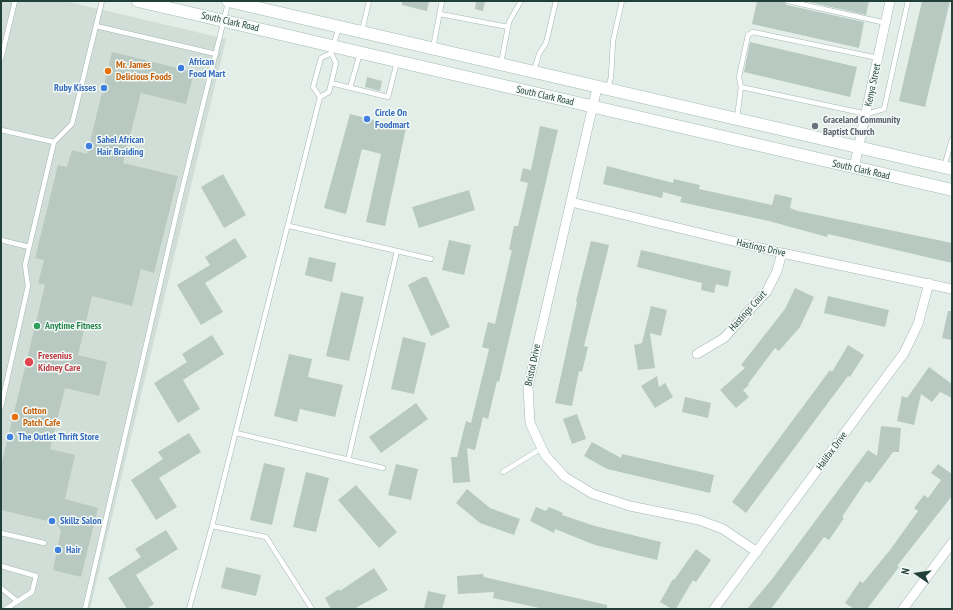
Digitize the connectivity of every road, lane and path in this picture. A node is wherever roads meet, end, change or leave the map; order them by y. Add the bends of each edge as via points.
1 (15, 1) edge
2 (102, 1) edge
3 (138, 1) edge
4 (228, 1) edge
5 (369, 1) edge
6 (442, 1) edge
7 (521, 1) edge
8 (556, 1) edge
9 (622, 1) edge
10 (788, 1) edge
11 (890, 1) edge
12 (908, 1) edge
13 (242, 3) edge
14 (440, 14) junction
15 (224, 21) junction
16 (886, 22) junction
17 (96, 26) junction
18 (339, 27) junction
19 (508, 27) junction
20 (362, 32) junction
21 (433, 49) junction
22 (332, 50) junction
23 (360, 53) junction
24 (216, 54) junction
25 (878, 58) junction
26 (1, 59) edge
27 (397, 62) junction
28 (501, 65) junction
29 (533, 73) junction
30 (331, 83) junction
31 (741, 87) junction
32 (350, 88) junction
33 (603, 89) junction
34 (320, 97) junction
35 (593, 107) junction
36 (867, 114) junction
37 (737, 120) junction
38 (1, 130) edge
39 (952, 139) edge
40 (54, 142) junction
41 (859, 148) junction
42 (854, 168) junction
43 (948, 168) edge
44 (952, 190) edge
45 (571, 202) junction
46 (289, 226) junction
47 (1, 240) edge
48 (29, 247) junction
49 (398, 251) junction
50 (782, 253) junction
51 (431, 259) dead end
52 (929, 283) junction
53 (952, 289) edge
54 (697, 354) dead end
55 (1, 407) edge
56 (236, 433) junction
57 (542, 448) junction
58 (348, 460) junction
59 (383, 468) dead end
60 (503, 472) dead end
61 (212, 526) junction
62 (1, 533) edge
63 (44, 543) dead end
64 (952, 543) edge
65 (757, 552) junction
66 (1, 566) edge
67 (1, 588) edge
68 (17, 602) junction
69 (6, 609) edge
70 (86, 609) edge
71 (189, 609) edge
72 (312, 609) edge
73 (714, 609) edge
74 (903, 609) edge

1 - 26 lane
2 - 17 lane
3 - 15 main road, South Clark Road
4 - 13 main road, South Clark Road
4 - 15 lane
5 - 20 lane
6 - 14 lane
7 - 19 lane
8 - 29 lane via 546,43 539,54
9 - 33 lane via 614,41 611,77
10 - 16 lane
11 - 16 street, Kenya Street
12 - 36 lane via 884,109
13 - 18 main road, South Clark Road
14 - 19 lane
14 - 21 lane
15 - 22 main road, South Clark Road
15 - 24 lane
16 - 25 street, Kenya Street
17 - 24 lane
17 - 40 lane via 72,124
18 - 20 main road, South Clark Road
18 - 22 lane
19 - 28 lane
20 - 21 main road, South Clark Road
21 - 28 main road, South Clark Road
22 - 23 main road, South Clark Road
22 - 30 lane via 336,63
22 - 34 lane via 321,58 313,87
23 - 27 main road, South Clark Road
23 - 32 lane
24 - 70 lane via 180,198
25 - 31 lane via 752,32 748,35 738,77
25 - 36 street, Kenya Street
27 - 32 lane via 388,97
27 - 35 main road, South Clark Road
28 - 29 main road, South Clark Road
29 - 33 main road, South Clark Road
30 - 32 lane
30 - 34 lane via 328,92
31 - 36 lane
31 - 37 lane
33 - 35 street, Bristol Drive
33 - 37 main road, South Clark Road
34 - 46 lane
35 - 42 main road, South Clark Road
35 - 45 street, Bristol Drive
36 - 41 street, Kenya Street
37 - 41 main road, South Clark Road
38 - 40 lane
39 - 43 lane
40 - 48 lane
41 - 42 street, Kenya Street
41 - 43 main road, South Clark Road
42 - 44 main road, South Clark Road
45 - 50 street, Hastings Drive
45 - 57 street, Bristol Drive via 528,387 530,423
46 - 49 lane
46 - 56 lane
47 - 48 lane
48 - 55 lane via 25,265 28,286
49 - 51 lane
49 - 58 lane
50 - 52 street, Hastings Drive
50 - 54 street, Hastings Court via 767,291 724,338
52 - 53 street, Hastings Drive
52 - 65 street, Halifax Drive via 918,324 904,353
56 - 58 lane
56 - 61 lane
57 - 60 lane
57 - 65 street, Bristol Drive via 565,477 593,494 630,506 699,520 723,529
58 - 59 lane
61 - 71 lane
61 - 72 lane via 266,537
62 - 63 lane
64 - 74 street
65 - 73 street, Halifax Drive
66 - 68 lane via 36,576 32,592
67 - 68 lane
68 - 69 lane

